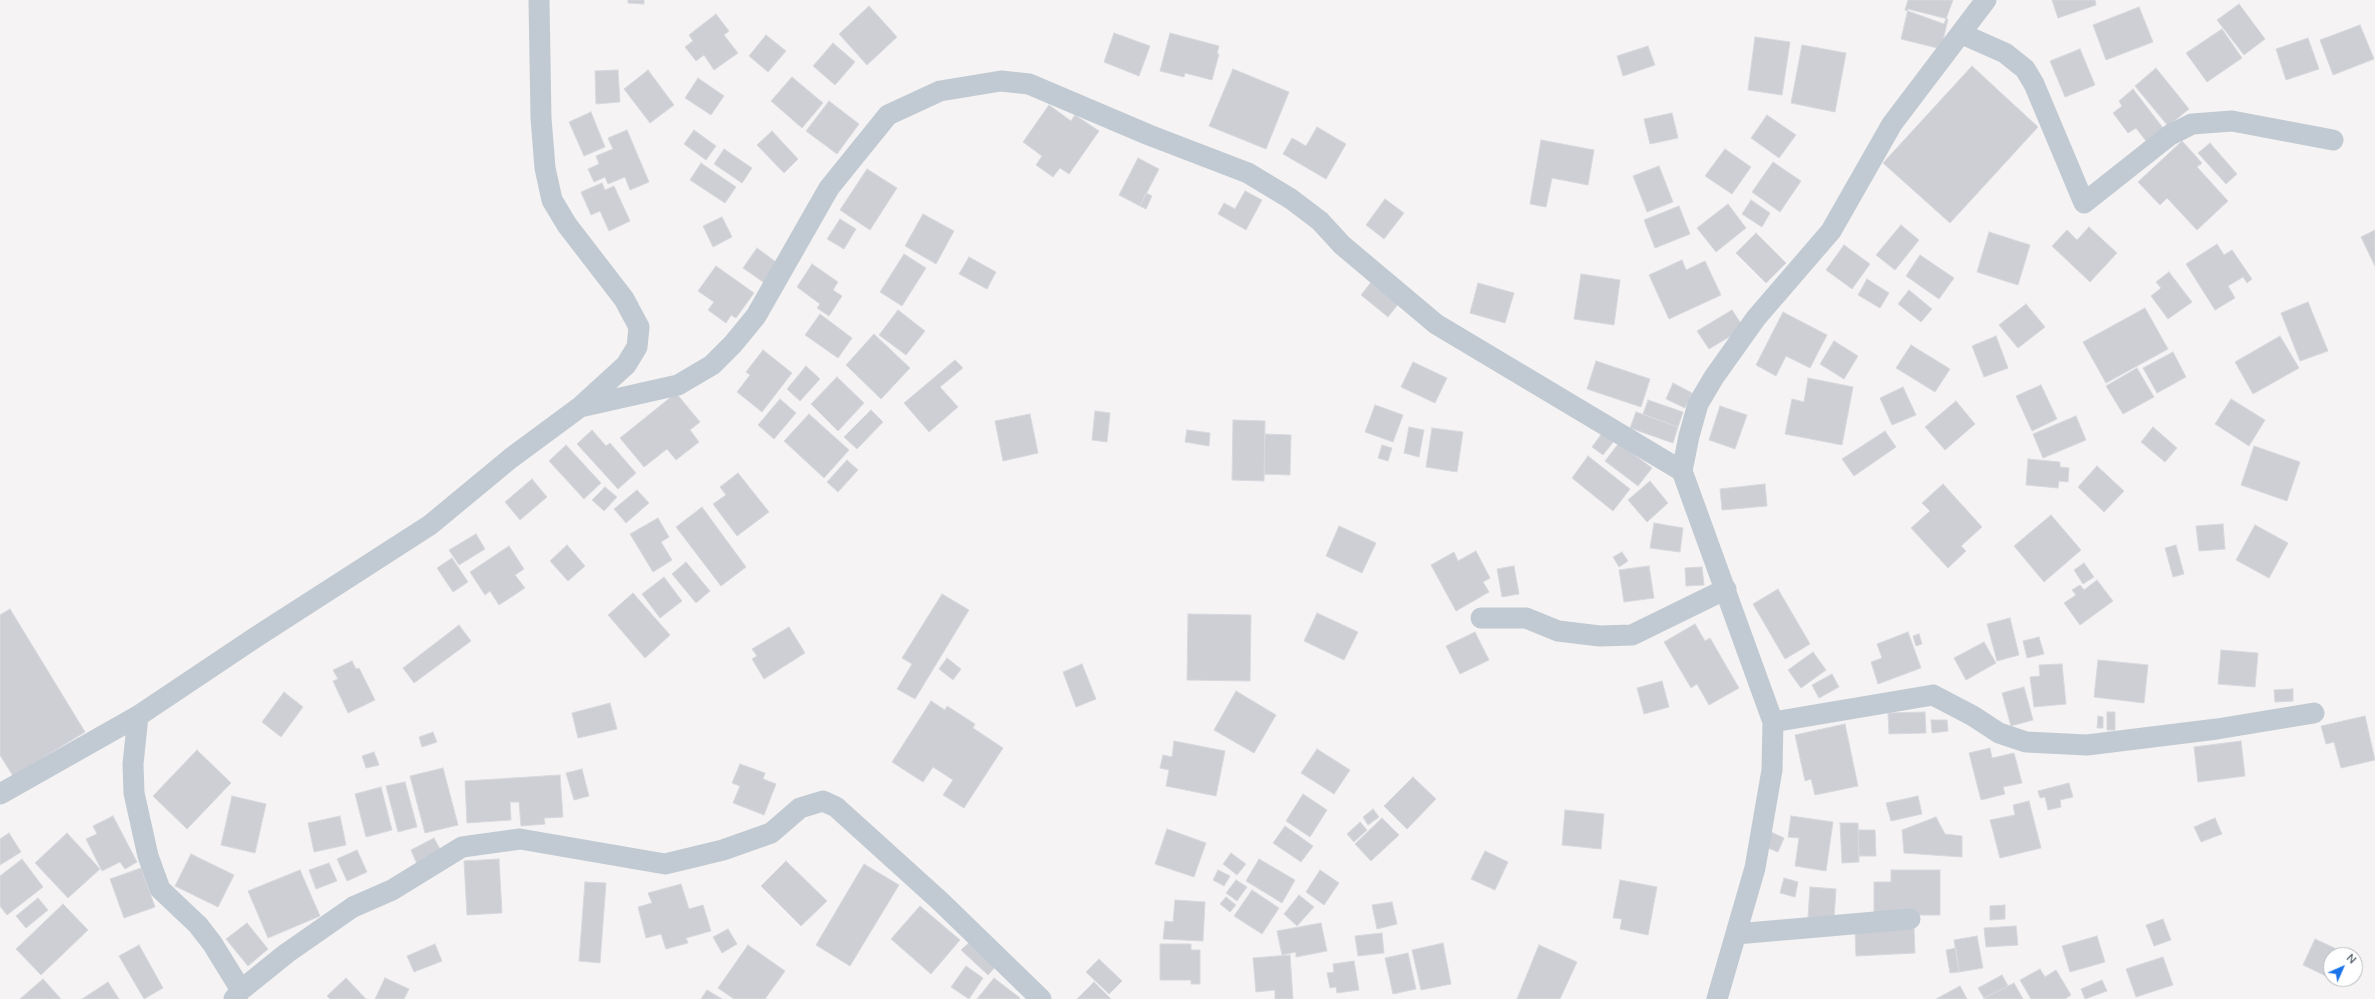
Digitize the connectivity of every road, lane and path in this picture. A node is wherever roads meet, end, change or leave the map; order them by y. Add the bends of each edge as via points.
1 (539, 0) edge
2 (1986, 0) edge
3 (1962, 34) junction
4 (2333, 140) dead end
5 (580, 407) junction
6 (1682, 471) junction
7 (1726, 589) junction
8 (1481, 618) dead end
9 (2314, 713) dead end
10 (138, 716) junction
11 (1773, 722) junction
12 (0, 794) edge
13 (1910, 919) dead end
14 (1736, 934) junction
15 (238, 994) edge
16 (1042, 999) edge
17 (1717, 999) edge

1 - 5 street via 541,118 545,168 552,200 567,226 624,299 639,327 637,347 626,365
2 - 3 street
3 - 4 street via 2005,53 2025,69 2034,84 2084,203 2170,135 2192,124 2232,121
3 - 6 street via 1892,124 1831,231 1756,318 1714,377 1698,404
5 - 6 street via 678,385 712,365 756,316 829,188 888,115 940,91 1001,81 1029,84 1149,135 1248,173 1291,199 1320,221 1342,245 1436,324
5 - 10 street via 511,458 430,525
6 - 7 street
7 - 8 street via 1632,635 1600,636 1558,631 1526,618
7 - 11 street
9 - 11 street via 2217,729 2087,745 2026,742 1999,733 1933,695
10 - 12 street
10 - 15 street via 133,764 134,793 148,856 160,889 203,931
11 - 14 street via 1772,770 1755,868
13 - 14 street
14 - 17 street
15 - 16 street via 287,953 353,907 392,890 462,847 520,839 665,864 723,850 771,833 800,808 823,801 836,807 940,901

